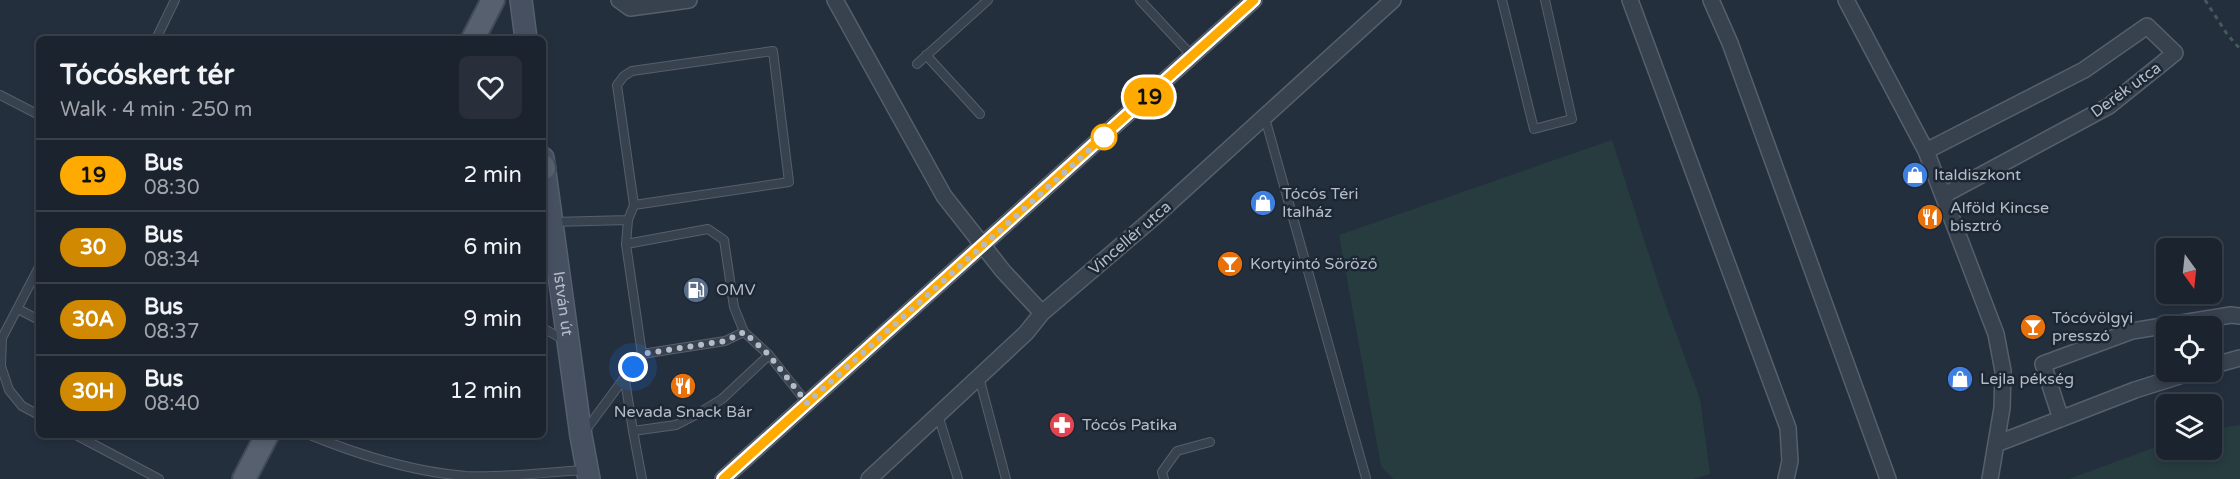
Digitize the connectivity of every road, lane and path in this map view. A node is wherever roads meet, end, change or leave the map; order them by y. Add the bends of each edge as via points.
1 (176, 0) edge
2 (493, 0) edge
3 (521, 0) edge
4 (619, 0) edge
5 (689, 0) edge
6 (835, 0) edge
7 (988, 0) edge
8 (1140, 0) edge
9 (1254, 0) edge
10 (1393, 0) edge
11 (1502, 0) edge
12 (1545, 0) edge
13 (1630, 0) edge
14 (1711, 0) edge
15 (1846, 0) edge
16 (2205, 0) edge
17 (659, 2) edge
18 (158, 36) edge
19 (475, 36) edge
20 (526, 36) edge
21 (2240, 49) edge
22 (926, 55) junction
23 (1193, 57) junction
24 (917, 64) dead end
25 (0, 95) edge
26 (36, 113) edge
27 (980, 114) dead end
28 (1264, 118) junction
29 (1926, 151) junction
30 (546, 187) edge
31 (1944, 195) junction
32 (634, 205) junction
33 (628, 220) junction
34 (550, 234) edge
35 (626, 244) junction
36 (982, 246) junction
37 (36, 273) edge
38 (18, 309) junction
39 (1042, 314) junction
40 (2240, 316) edge
41 (36, 319) edge
42 (546, 330) edge
43 (744, 332) junction
44 (568, 342) junction
45 (1, 352) edge
46 (642, 354) junction
47 (769, 355) junction
48 (2240, 358) edge
49 (2222, 363) edge
50 (979, 377) junction
51 (625, 380) junction
52 (2160, 382) edge
53 (807, 403) junction
54 (36, 413) edge
55 (938, 415) junction
56 (2061, 419) junction
57 (633, 431) junction
58 (82, 438) edge
59 (265, 438) edge
60 (317, 438) edge
61 (1210, 442) dead end
62 (1996, 444) junction
63 (590, 466) edge
64 (871, 478) edge
65 (159, 479) edge
66 (244, 479) edge
67 (642, 479) edge
68 (723, 479) edge
69 (958, 479) edge
70 (1006, 479) edge
71 (1164, 479) edge
72 (1366, 479) edge
73 (1786, 479) edge
74 (1888, 479) edge
75 (1990, 479) edge

1 - 18 lane
2 - 19 main road
3 - 20 street
4 - 17 street via 630,8
5 - 17 street
6 - 36 street via 944,196
7 - 22 lane
8 - 23 lane
9 - 23 street
10 - 28 street, Vincellér utca
11 - 12 lane via 1534,129 1572,119
13 - 73 street via 1788,428 1790,461
14 - 74 street
15 - 29 street
16 - 21 path
22 - 24 lane
22 - 27 lane
23 - 36 street
25 - 26 lane
28 - 39 street, Vincellér utca
28 - 72 lane
29 - 31 street
29 - 31 street, Derék utca via 2084,70 2147,26 2175,53 2109,106
30 - 34 street, István út
31 - 62 street via 1995,334 2003,371
32 - 32 lane via 616,85 624,76 632,71 773,51 789,182
32 - 33 lane
33 - 34 lane
33 - 35 lane
34 - 44 street, István út
35 - 43 lane via 708,229 724,240 734,307
35 - 46 lane
36 - 39 street
36 - 53 street
37 - 38 lane
38 - 41 lane
38 - 45 lane via 2,338
39 - 50 street, Vincellér utca
40 - 56 street via 2132,331 2043,364
42 - 44 lane
43 - 46 lane via 725,341
43 - 47 lane
44 - 63 street, István út
45 - 54 lane via 9,390 22,406
46 - 51 lane
47 - 53 lane
47 - 57 lane via 722,399 699,413 676,424
48 - 49 street
50 - 55 street, Vincellér utca
50 - 70 lane
51 - 57 lane
51 - 63 lane
52 - 56 street
53 - 68 street
55 - 64 street, Vincellér utca
55 - 69 lane
56 - 62 street
57 - 67 lane
58 - 65 lane
59 - 66 main road
60 - 63 lane via 366,456 465,476
61 - 71 lane via 1177,451 1162,472
62 - 75 street

